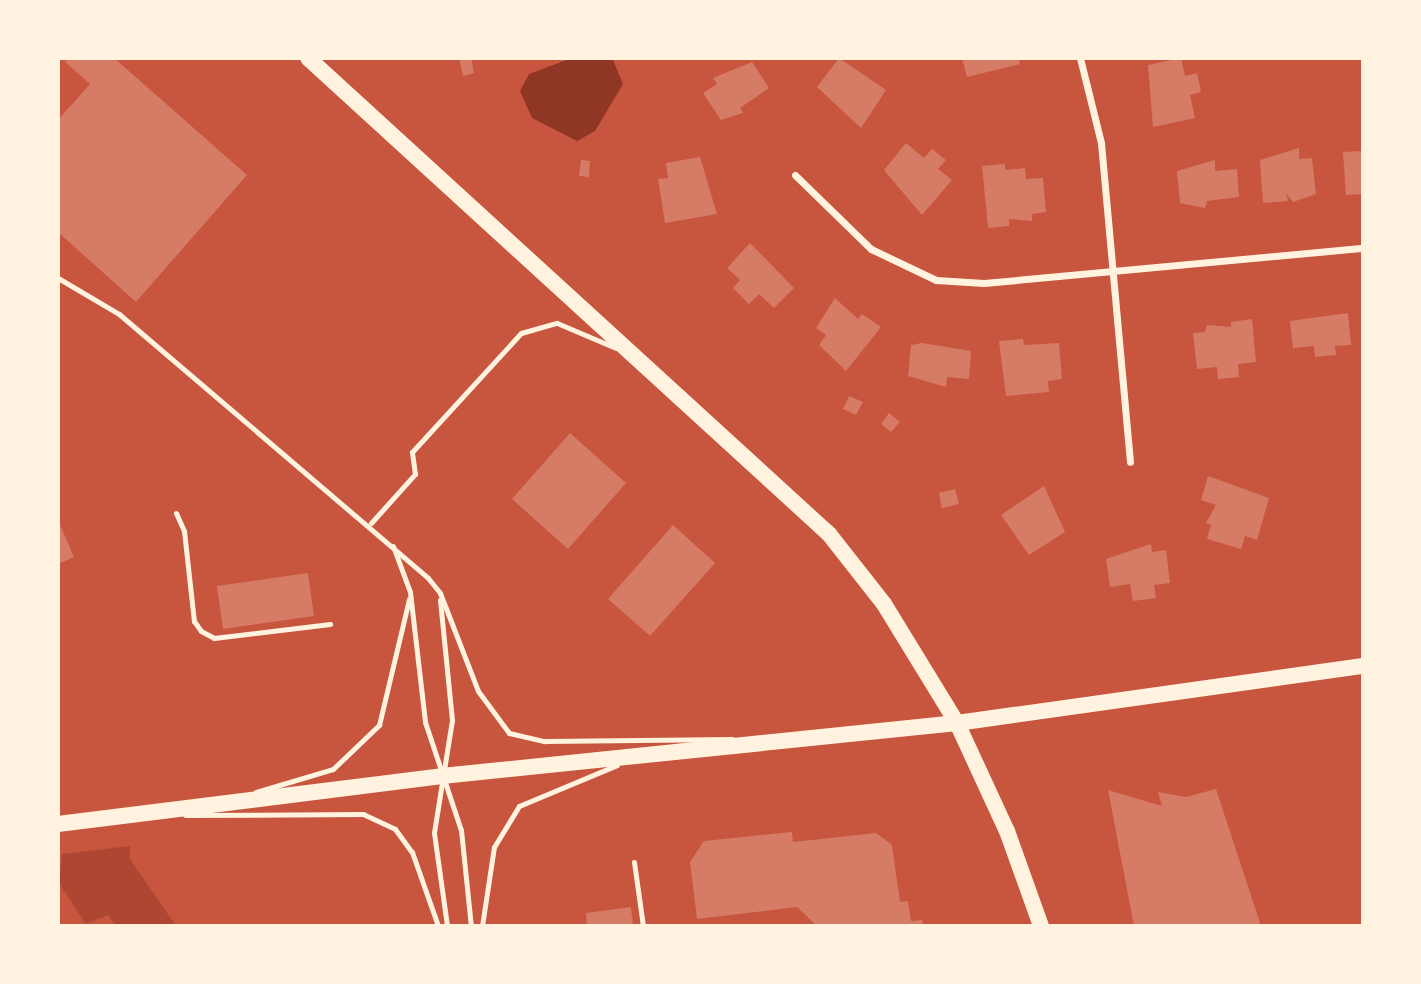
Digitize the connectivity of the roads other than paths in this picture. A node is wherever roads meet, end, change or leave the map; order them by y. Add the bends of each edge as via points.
1 (308, 58) edge
2 (1080, 58) edge
3 (795, 175) dead end
4 (1363, 248) edge
5 (1113, 272) junction
6 (58, 278) edge
7 (657, 373) junction
8 (1130, 462) dead end
9 (176, 513) dead end
10 (371, 523) junction
11 (391, 543) junction
12 (411, 593) junction
13 (440, 593) junction
14 (330, 624) dead end
15 (1363, 666) edge
16 (957, 723) junction
17 (810, 738) junction
18 (642, 755) junction
19 (442, 776) junction
20 (218, 804) junction
21 (126, 816) junction
22 (58, 824) edge
23 (634, 862) dead end
24 (438, 926) edge
25 (447, 926) edge
26 (471, 926) edge
27 (482, 926) edge
28 (643, 926) edge
29 (1041, 926) edge

1 - 7 main road
2 - 5 street via 1101,144
3 - 5 street via 872,249 914,275 984,283
4 - 5 street
5 - 8 street
6 - 10 lane via 119,314
7 - 10 lane via 582,328 531,326 412,452 415,474
7 - 16 main road via 829,534 884,604
9 - 14 lane via 184,531 194,621 201,631 214,638
10 - 11 lane
11 - 12 lane
11 - 13 lane
12 - 19 lane via 425,722
12 - 20 lane via 379,725 332,769
13 - 17 lane via 478,691 509,733 545,741
13 - 19 lane via 452,720
15 - 16 main road
16 - 17 main road
16 - 29 main road via 1007,831
17 - 18 main road
18 - 19 main road
18 - 27 lane via 519,806 494,846
19 - 20 main road
19 - 25 lane via 434,833
19 - 26 lane via 461,830
20 - 21 main road
21 - 22 main road
21 - 24 lane via 363,814 395,829 412,852
23 - 28 lane

